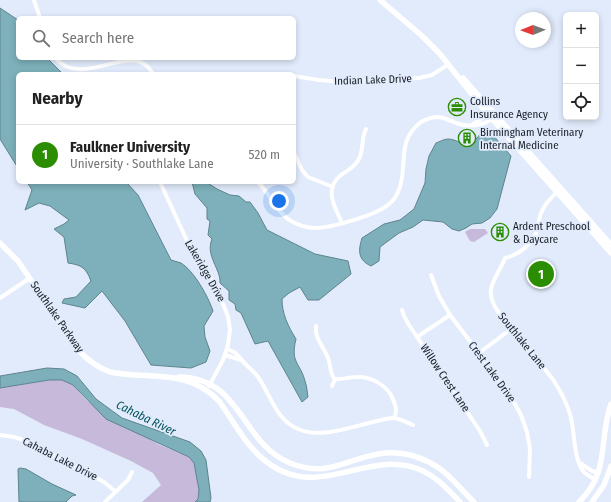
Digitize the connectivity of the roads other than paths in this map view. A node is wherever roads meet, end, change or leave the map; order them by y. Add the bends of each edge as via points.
1 (34, 0) edge
2 (380, 0) edge
3 (39, 16) edge
4 (58, 60) edge
5 (136, 60) edge
6 (136, 60) edge
7 (449, 64) junction
8 (151, 72) edge
9 (296, 76) edge
10 (489, 112) junction
11 (492, 118) junction
12 (472, 125) junction
13 (366, 129) dead end
14 (296, 157) edge
15 (161, 184) edge
16 (260, 184) edge
17 (333, 187) junction
18 (559, 190) junction
19 (342, 223) junction
20 (0, 243) edge
21 (611, 244) edge
22 (611, 253) edge
23 (431, 275) dead end
24 (30, 278) junction
25 (0, 298) edge
26 (402, 310) dead end
27 (450, 315) junction
28 (316, 326) dead end
29 (511, 329) junction
30 (417, 337) junction
31 (227, 349) junction
32 (479, 353) junction
33 (225, 354) junction
34 (241, 360) junction
35 (173, 377) junction
36 (335, 379) junction
37 (209, 384) junction
38 (332, 386) dead end
39 (206, 391) junction
40 (611, 404) edge
41 (394, 418) junction
42 (413, 425) dead end
43 (0, 435) edge
44 (487, 445) dead end
45 (580, 463) junction
46 (611, 466) edge
47 (132, 472) dead end
48 (529, 477) dead end
49 (597, 477) junction
50 (606, 481) junction
51 (116, 492) junction
52 (105, 502) edge
53 (460, 502) edge
54 (474, 502) edge
55 (578, 502) edge
56 (592, 502) edge

1 - 3 street
2 - 7 street via 421,35
4 - 6 street via 67,67 79,70
5 - 8 street via 146,65
7 - 9 street, Indian Lake Drive via 432,75 419,78 343,82
7 - 10 street via 462,83
10 - 11 street
10 - 12 street
10 - 18 street
11 - 12 street via 482,124
11 - 18 street
12 - 19 street via 459,124 440,117 422,122 410,134 406,143 401,183 396,197 384,208
13 - 17 street via 359,160 339,177
14 - 17 street via 308,177
15 - 31 street, Lakeridge Drive via 188,243 210,276 227,311 230,329
16 - 19 street via 291,221 315,228
17 - 19 street via 333,205
18 - 21 street
18 - 22 street
18 - 29 street, Southlake Lane via 542,210 535,236 518,253 505,258 493,281 493,302
20 - 24 street, Southlake Parkway
23 - 27 street, Crest Lake Drive
24 - 25 street
24 - 35 street, Southlake Parkway via 79,351 89,360 116,373
26 - 30 street, Willow Crest Lane
27 - 30 street
27 - 32 street, Crest Lake Drive
28 - 36 street via 316,334 328,357
29 - 32 street
29 - 45 street, Southlake Lane via 552,378 563,396 571,418
30 - 44 street, Willow Crest Lane via 484,436
31 - 33 street, Lakeridge Drive
31 - 34 street via 238,354
32 - 48 street, Crest Lake Drive via 515,404 524,422 530,449
33 - 34 street
33 - 37 street, Lakeridge Drive
34 - 41 street via 258,376 278,414 291,426 303,432 327,433
35 - 37 street, Southlake Parkway via 189,377
35 - 39 street, Southlake Parkway
36 - 38 street
36 - 41 street via 360,377 378,382 394,402
37 - 39 street, Lakeridge Drive
37 - 54 street, Southlake Parkway via 229,398 270,451 286,461 304,467 322,468 337,467 378,454 411,455 442,470
39 - 53 street, Southlake Parkway via 219,401 256,452 269,464 285,473 303,478 318,478 381,464 399,464 430,475
40 - 49 street
41 - 42 street
43 - 51 street, Cahaba Lake Drive via 23,440 104,482
45 - 49 street
45 - 49 street, Southlake Lane via 586,474
46 - 50 street
47 - 51 street
49 - 50 street
49 - 55 street
50 - 56 street
51 - 52 street

